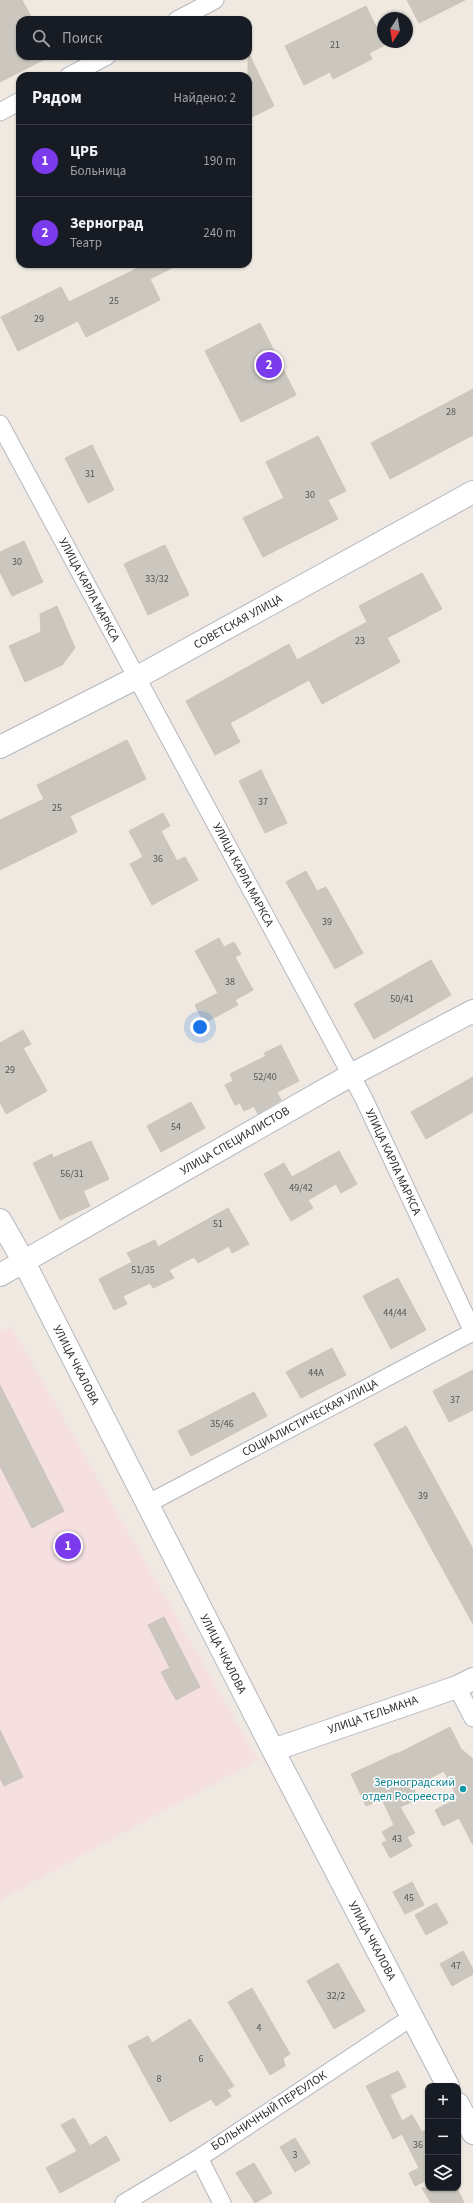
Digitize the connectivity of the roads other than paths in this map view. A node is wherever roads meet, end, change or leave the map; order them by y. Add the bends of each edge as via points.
1 (215, 0) edge
2 (185, 16) edge
3 (99, 60) edge
4 (77, 72) edge
5 (16, 103) edge
6 (0, 112) edge
7 (0, 424) edge
8 (473, 492) edge
9 (136, 678) junction
10 (0, 747) edge
11 (473, 1011) edge
12 (351, 1075) junction
13 (0, 1220) edge
14 (24, 1262) junction
15 (0, 1275) edge
16 (473, 1332) edge
17 (147, 1504) junction
18 (465, 1683) edge
19 (473, 1718) edge
20 (273, 1750) junction
21 (412, 2016) junction
22 (446, 2083) edge
23 (461, 2110) edge
24 (473, 2133) edge
25 (199, 2158) junction
26 (124, 2203) edge
27 (222, 2203) edge

1 - 2 street
3 - 4 street
5 - 6 street
7 - 9 street, УЛИЦА КАРЛА МАРКСА
8 - 9 street, СОВЕТСКАЯ УЛИЦА
9 - 10 street, СОВЕТСКАЯ УЛИЦА
9 - 12 street, УЛИЦА КАРЛА МАРКСА
11 - 12 street, УЛИЦА СПЕЦИАЛИСТОВ
12 - 14 street, УЛИЦА СПЕЦИАЛИСТОВ
12 - 16 street, УЛИЦА КАРЛА МАРКСА
13 - 14 street, УЛИЦА ЧКАЛОВА
14 - 15 street, УЛИЦА СПЕЦИАЛИСТОВ
14 - 17 street, УЛИЦА ЧКАЛОВА
16 - 17 street, СОЦИАЛИСТИЧЕСКАЯ УЛИЦА
17 - 20 street, УЛИЦА ЧКАЛОВА
18 - 19 street
18 - 20 street, УЛИЦА ТЕЛЬМАНА
20 - 21 street, УЛИЦА ЧКАЛОВА
21 - 22 street, УЛИЦА ЧКАЛОВА
21 - 25 street, БОЛЬНИЧНЫЙ ПЕРЕУЛОК
23 - 24 street
25 - 26 street, БОЛЬНИЧНЫЙ ПЕРЕУЛОК
25 - 27 street

